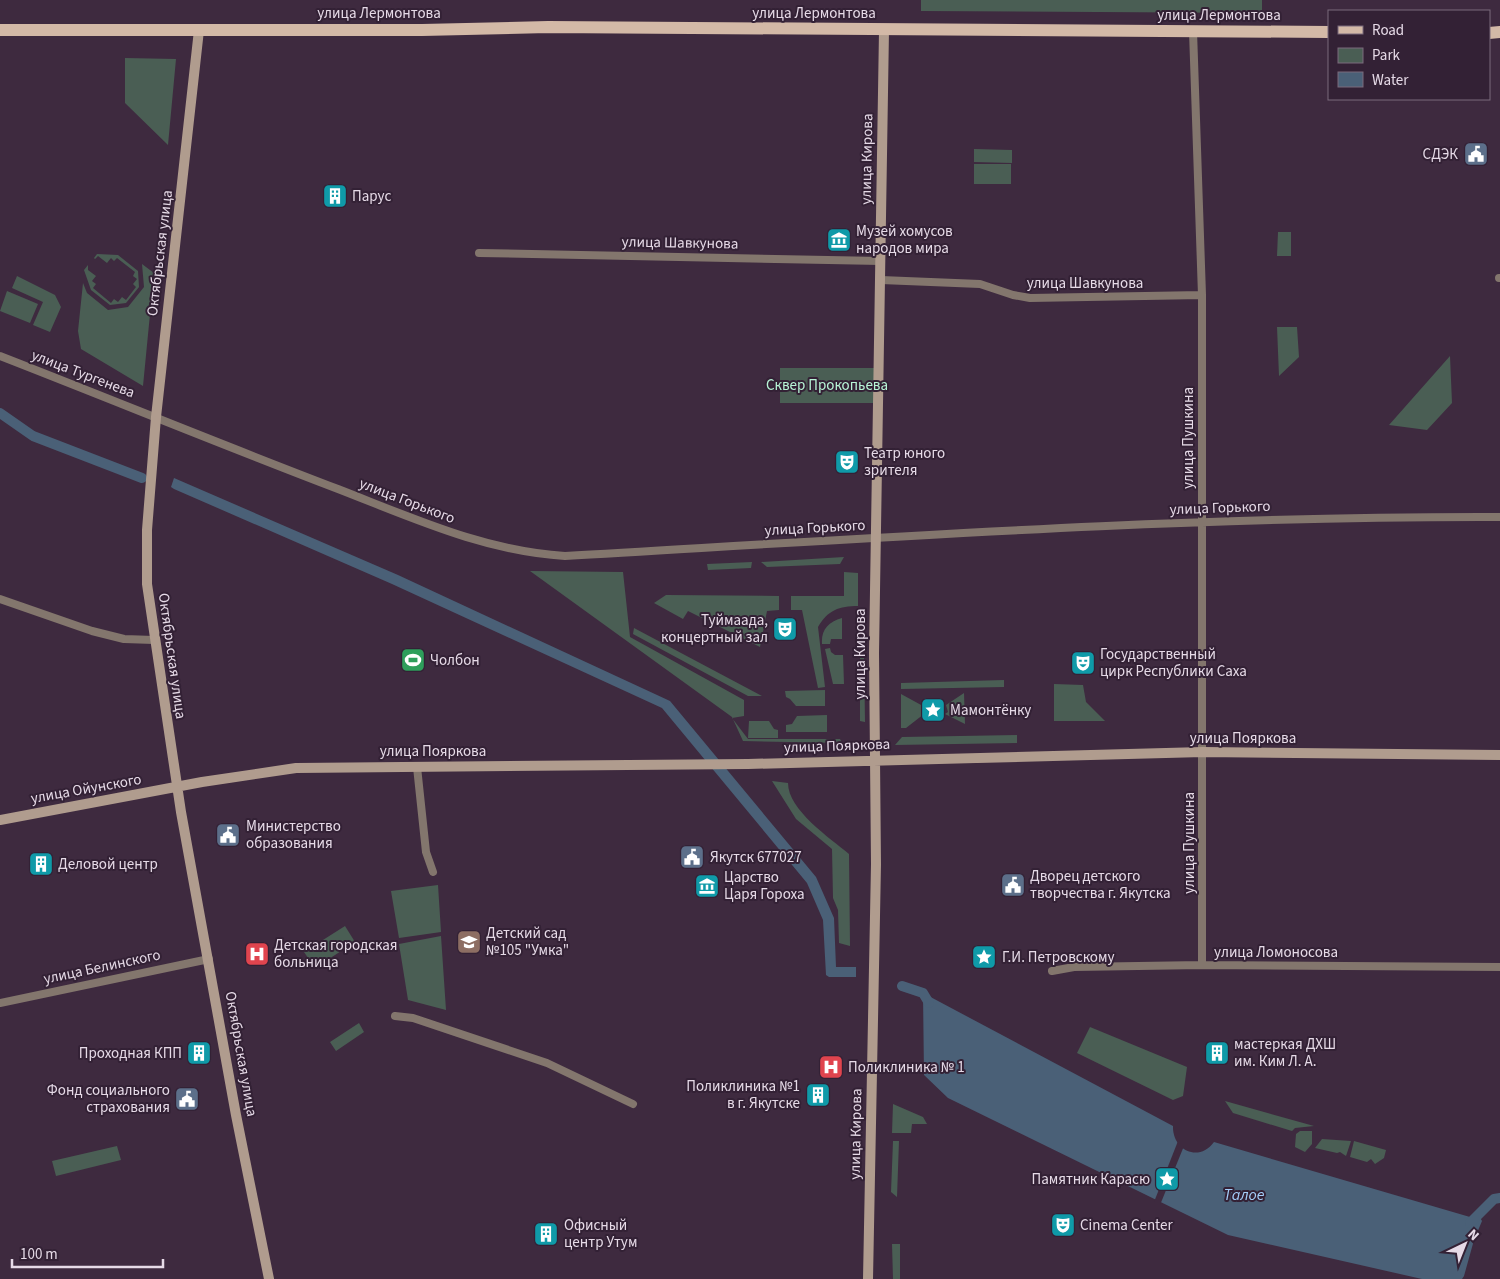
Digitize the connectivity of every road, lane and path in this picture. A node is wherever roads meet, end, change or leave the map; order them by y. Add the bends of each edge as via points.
1 (0, 30) edge
2 (199, 30) junction
3 (884, 30) junction
4 (1193, 31) junction
5 (1328, 32) edge
6 (479, 253) dead end
7 (881, 261) junction
8 (880, 280) junction
9 (1202, 295) junction
10 (0, 356) edge
11 (156, 417) junction
12 (1500, 517) edge
13 (1200, 522) junction
14 (876, 538) junction
15 (0, 599) edge
16 (154, 640) junction
17 (1203, 752) junction
18 (1500, 755) edge
19 (876, 760) junction
20 (417, 767) junction
21 (177, 787) junction
22 (0, 820) edge
23 (433, 872) dead end
24 (209, 959) junction
25 (1202, 965) junction
26 (1500, 967) edge
27 (1052, 971) dead end
28 (0, 1003) edge
29 (395, 1016) dead end
30 (633, 1104) dead end
31 (269, 1279) edge
32 (868, 1279) edge

1 - 2 main road, улица Лермонтова
2 - 3 main road, улица Лермонтова via 548,27
2 - 11 main road, Октябрьская улица
3 - 4 main road, улица Лермонтова
3 - 7 main road, улица Кирова
4 - 5 main road, улица Лермонтова
4 - 9 street, улица Пушкина
6 - 7 street, улица Шавкунова
7 - 8 main road, улица Кирова
8 - 9 street, улица Шавкунова via 980,284 1030,298
8 - 14 main road, улица Кирова
9 - 13 street, улица Пушкина
10 - 11 street, улица Тургенева
11 - 14 street, улица Горького via 366,500 469,538 512,550 565,556
11 - 16 main road, Октябрьская улица via 147,530 147,584
12 - 13 street, улица Горького via 1361,516
13 - 14 street, улица Горького
13 - 17 street, улица Пушкина
14 - 19 main road, улица Кирова
15 - 16 street via 92,631 124,639
16 - 21 main road, Октябрьская улица
17 - 18 main road, улица Пояркова
17 - 19 main road, улица Пояркова
17 - 25 street, улица Пушкина
19 - 20 main road, улица Пояркова
19 - 32 main road, улица Кирова
20 - 21 main road, улица Пояркова via 296,768
20 - 23 street via 426,852
21 - 22 main road, улица Ойунского
21 - 24 main road, Октябрьская улица
24 - 28 street, улица Белинского
24 - 31 main road, Октябрьская улица
25 - 26 street, улица Ломоносова
25 - 27 street, улица Ломоносова via 1074,967
29 - 30 street via 413,1018 547,1063

